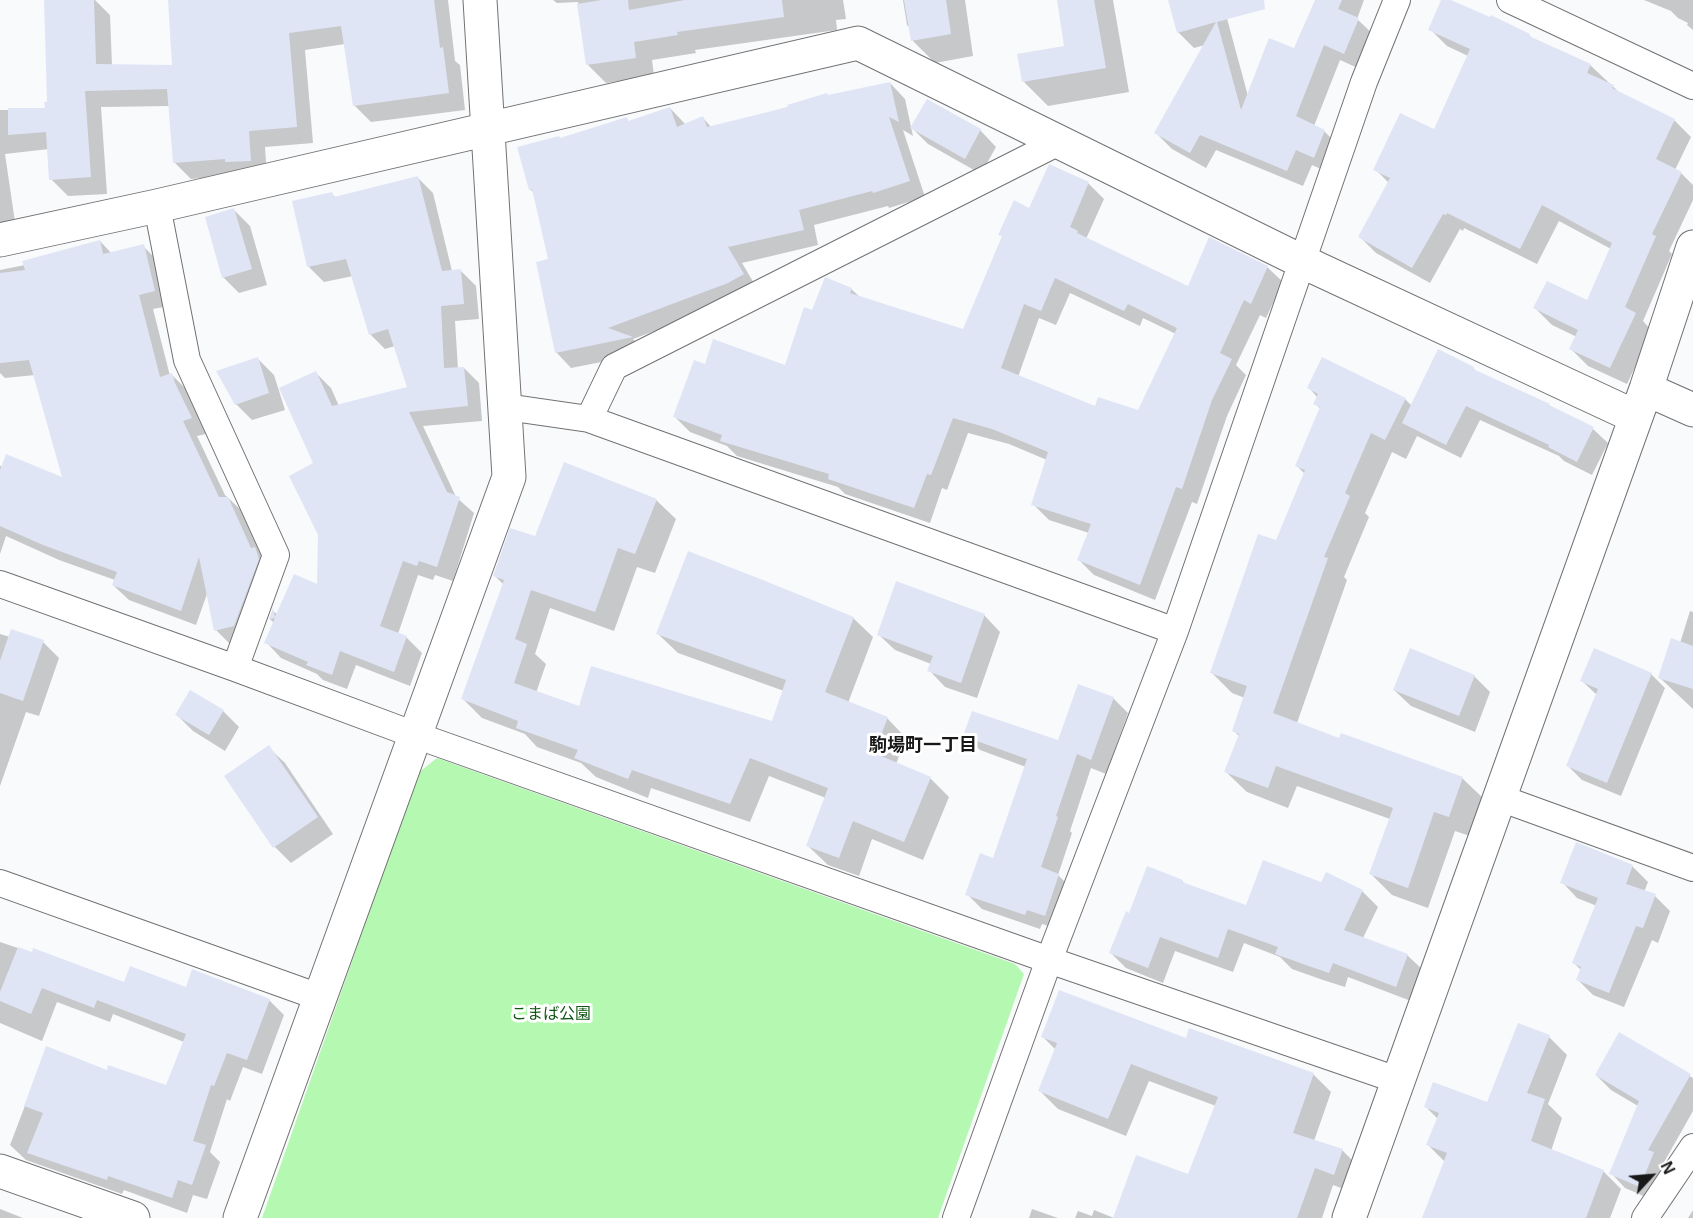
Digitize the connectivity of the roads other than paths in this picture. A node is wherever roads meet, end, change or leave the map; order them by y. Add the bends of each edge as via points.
1 (480, 0) edge
2 (1397, 0) edge
3 (1510, 0) edge
4 (1693, 86) edge
5 (489, 128) junction
6 (1059, 142) junction
7 (157, 206) junction
8 (0, 240) edge
9 (1693, 247) edge
10 (1301, 261) junction
11 (1641, 403) junction
12 (506, 407) junction
13 (1693, 410) edge
14 (589, 419) junction
15 (0, 584) edge
16 (1175, 631) junction
17 (236, 668) junction
18 (415, 735) junction
19 (1500, 798) junction
20 (1693, 868) edge
21 (0, 883) edge
22 (1049, 960) junction
23 (319, 997) junction
24 (1397, 1080) junction
25 (1693, 1147) edge
26 (0, 1171) edge
27 (133, 1218) edge
28 (240, 1218) edge
29 (956, 1218) edge
30 (1349, 1218) edge
31 (1645, 1218) edge

1 - 5 street
2 - 10 street
3 - 4 street
5 - 6 street via 858,43
5 - 7 street
5 - 12 street
6 - 10 street
6 - 14 street via 614,367
7 - 8 street
7 - 17 street via 187,360 276,555
9 - 11 street
10 - 11 street
10 - 16 street
11 - 13 street
11 - 19 street
12 - 14 street
12 - 18 street via 509,477
14 - 16 street
15 - 17 street
16 - 22 street
17 - 18 street
18 - 22 street
18 - 23 street
19 - 20 street
19 - 24 street
21 - 23 street
22 - 24 street
22 - 29 street
23 - 28 street
24 - 30 street
25 - 31 street
26 - 27 street

